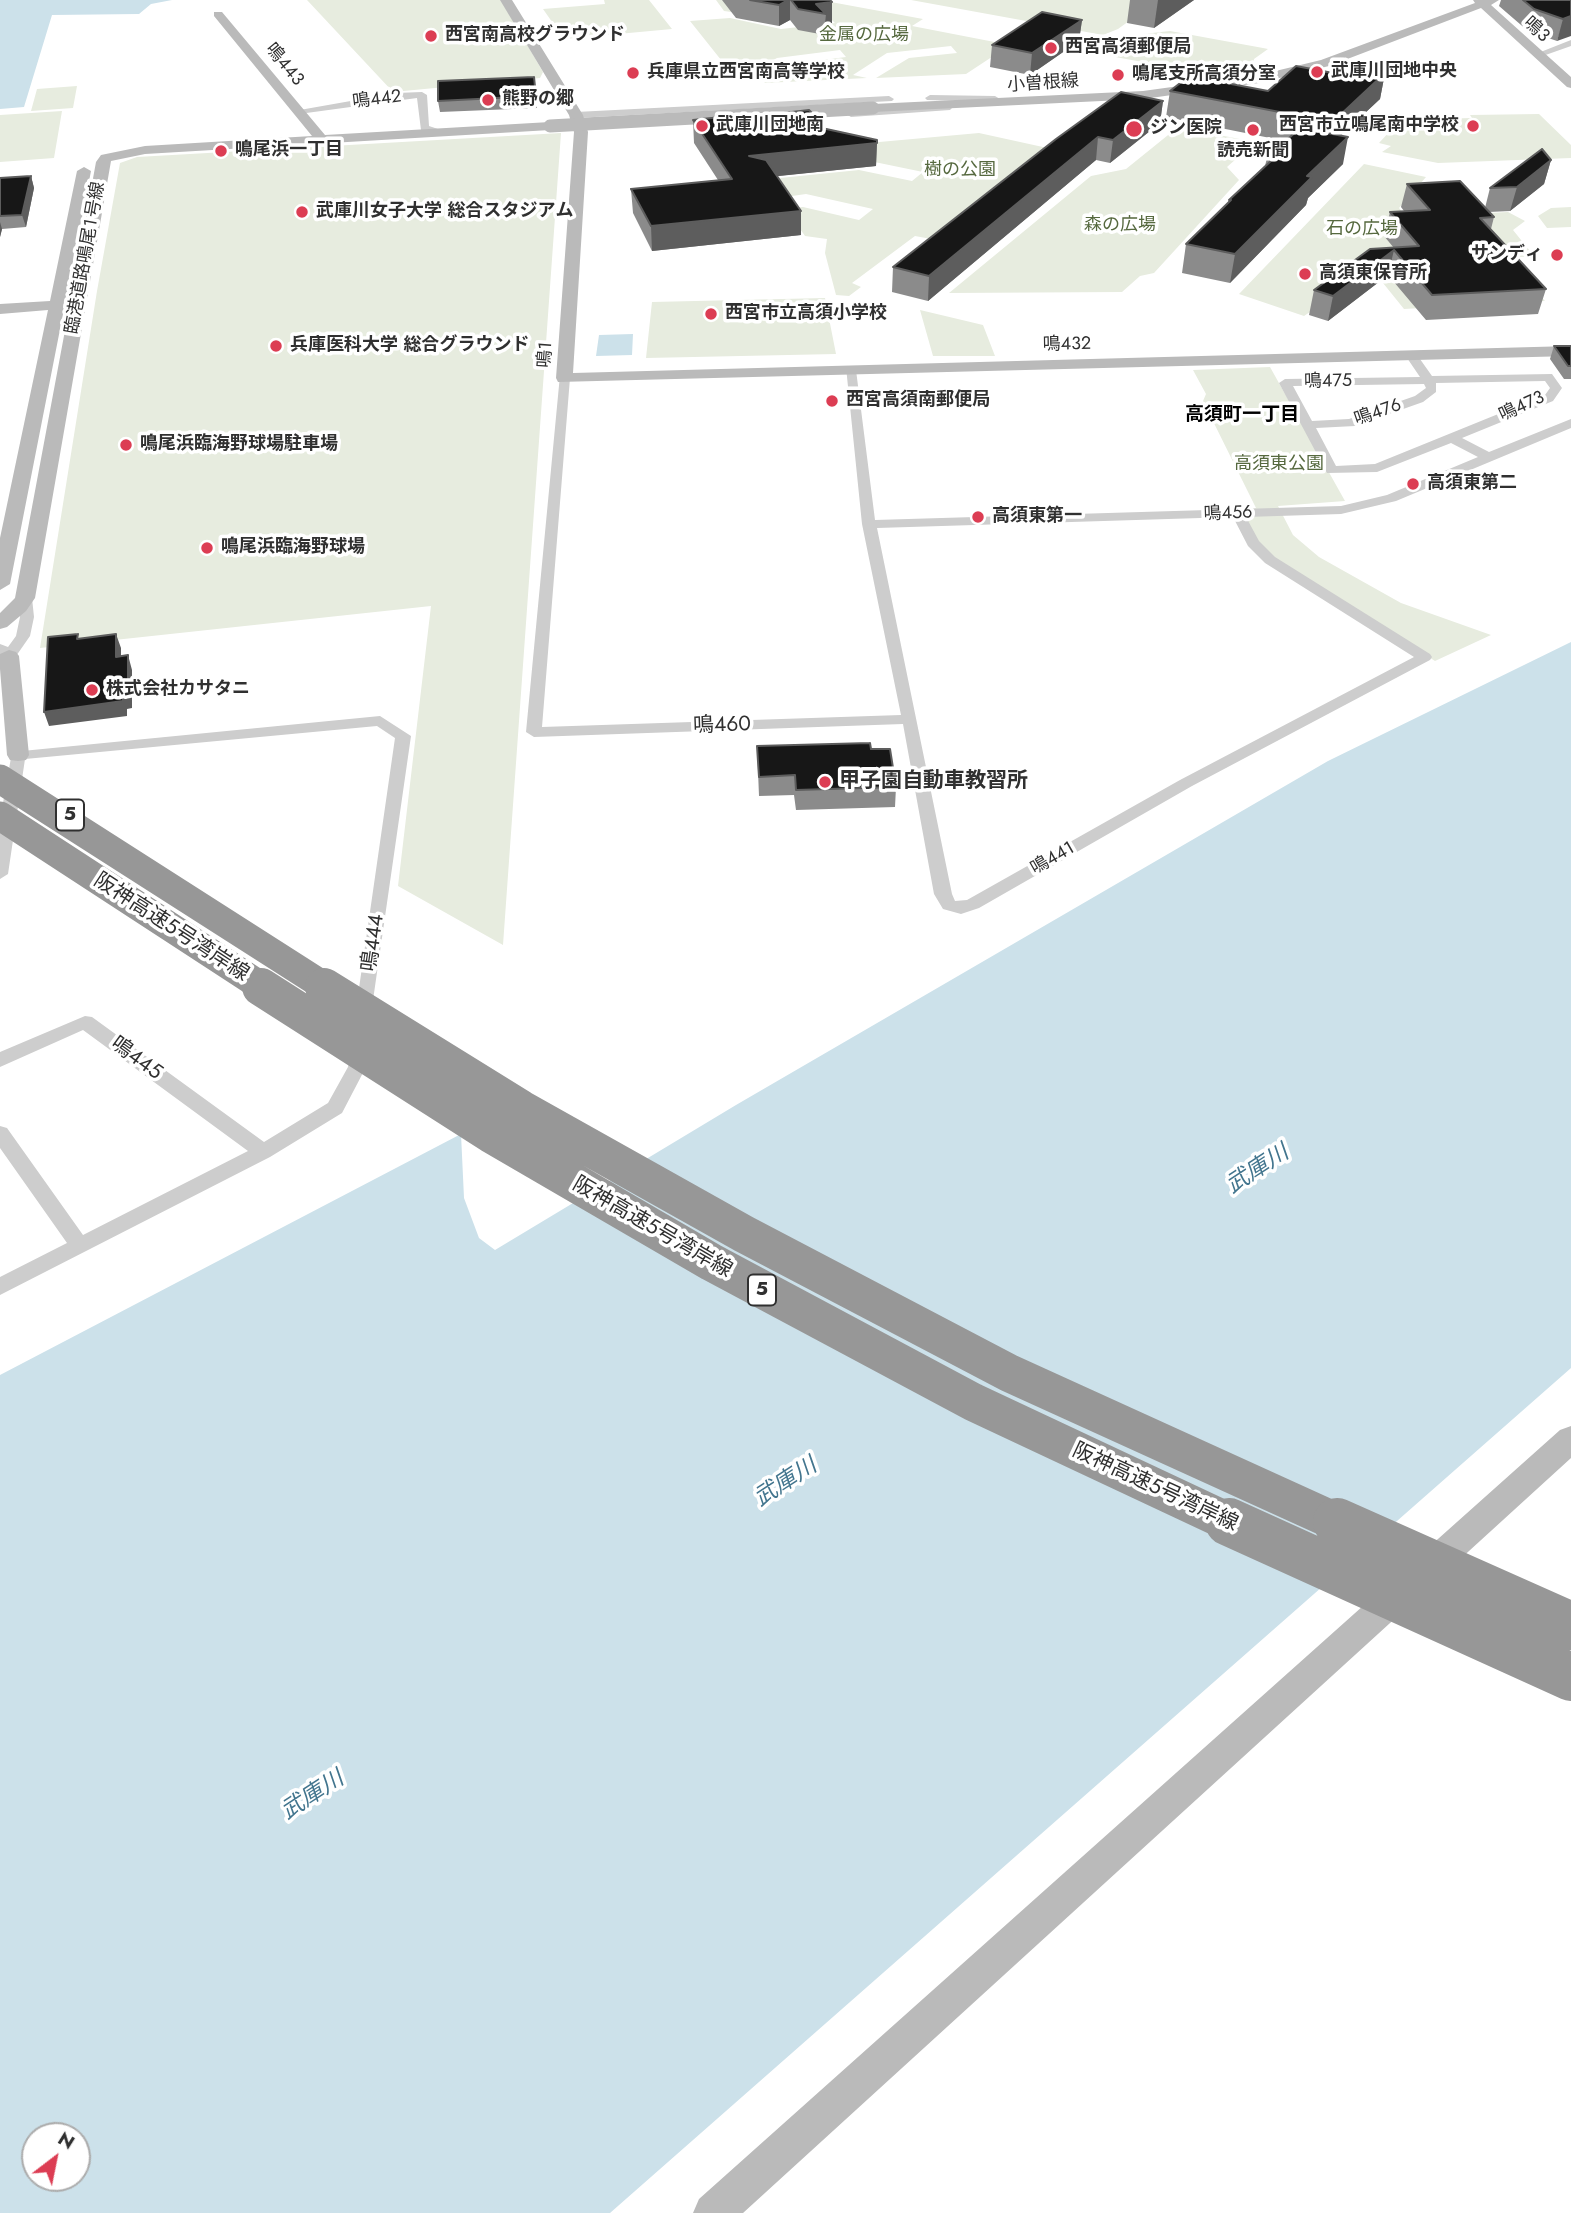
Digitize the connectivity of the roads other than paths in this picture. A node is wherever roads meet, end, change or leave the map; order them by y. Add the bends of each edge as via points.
1 (506, 0) edge
2 (1482, 1) edge
3 (218, 15) dead end
4 (1571, 43) edge
5 (1537, 55) junction
6 (1571, 84) edge
7 (995, 99) junction
8 (1021, 103) junction
9 (872, 106) junction
10 (299, 111) junction
11 (576, 115) junction
12 (549, 123) junction
13 (424, 128) junction
14 (582, 132) junction
15 (441, 133) junction
16 (319, 137) junction
17 (78, 307) junction
18 (55, 308) junction
19 (0, 309) edge
20 (0, 315) edge
21 (1571, 351) edge
22 (1410, 355) junction
23 (850, 370) junction
24 (564, 378) junction
25 (1429, 380) junction
26 (1571, 423) edge
27 (1310, 425) junction
28 (1452, 438) junction
29 (1490, 458) junction
30 (1238, 514) junction
31 (869, 524) junction
32 (0, 584) edge
33 (25, 598) junction
34 (0, 623) edge
35 (0, 633) edge
36 (9, 649) edge
37 (910, 719) junction
38 (534, 732) joint
39 (6, 767) edge
40 (0, 816) edge
41 (0, 874) edge
42 (0, 1060) edge
43 (0, 1133) edge
44 (263, 1152) junction
45 (80, 1246) junction
46 (0, 1287) edge
47 (1571, 1438) edge
48 (1571, 1626) edge
49 (1571, 1677) edge
50 (713, 2213) edge

1 - 11 street, 鳴1
2 - 5 street, 鳴3
2 - 7 street, 小曽根線 via 1274,70 1170,87
2 - 8 street, 小曽根線 via 1325,63 1284,74 1189,90
3 - 10 street, 鳴443
4 - 5 street
5 - 6 street, 鳴3
7 - 9 street
7 - 11 street, 小曽根線 via 882,99
8 - 9 street
8 - 14 street, 小曽根線
9 - 12 street, bridge
10 - 13 street, 鳴442 via 422,95
10 - 16 street, 鳴443
11 - 14 street, 鳴1
12 - 13 street, 臨港道路鳴尾１号線
12 - 15 street, 臨港道路鳴尾１号線
13 - 15 street
13 - 16 street, 臨港道路鳴尾１号線
14 - 24 street, 鳴1
15 - 16 street, 臨港道路鳴尾１号線
16 - 17 street, 臨港道路鳴尾１号線 via 128,151 106,158
16 - 18 street, 臨港道路鳴尾１号線 via 121,144 90,154
17 - 18 street
17 - 33 street, 臨港道路鳴尾１号線
18 - 19 street
18 - 20 street
18 - 32 street, 臨港道路鳴尾１号線
21 - 22 street, 鳴432
22 - 23 street, 鳴432
22 - 25 street
23 - 24 street, 鳴432
23 - 31 street, 鳴441
24 - 38 street, 鳴1
25 - 27 street, 鳴476 via 1432,389 1419,399 1351,424
25 - 27 street, 鳴475 via 1285,383
25 - 28 street, 鳴473 via 1548,377 1556,388 1549,398
26 - 29 street, 鳴456
27 - 28 street, 鳴475 via 1332,470 1377,468
28 - 29 street
29 - 30 street, 鳴456 via 1391,498 1341,510
30 - 31 street, 鳴456
30 - 37 street, 鳴441 via 1253,543 1270,560 1425,657 961,908 949,905 943,894
31 - 37 street, 鳴441
33 - 34 street
33 - 36 street via 23,636
35 - 36 street
36 - 39 street
37 - 38 street, 鳴460
39 - 41 street
39 - 44 street, 鳴444 via 380,721 403,736 357,1067 335,1108
39 - 48 highway, 阪神高速5号湾岸線 / 5, bridge via 137,866 342,998 521,1109 721,1222 1009,1373
40 - 49 highway, 阪神高速5号湾岸線 / 5, bridge via 393,1073 711,1262 1139,1482
42 - 44 street, 鳴445 via 85,1022
43 - 45 street
44 - 45 street, 鳴444
45 - 46 street
47 - 50 street

